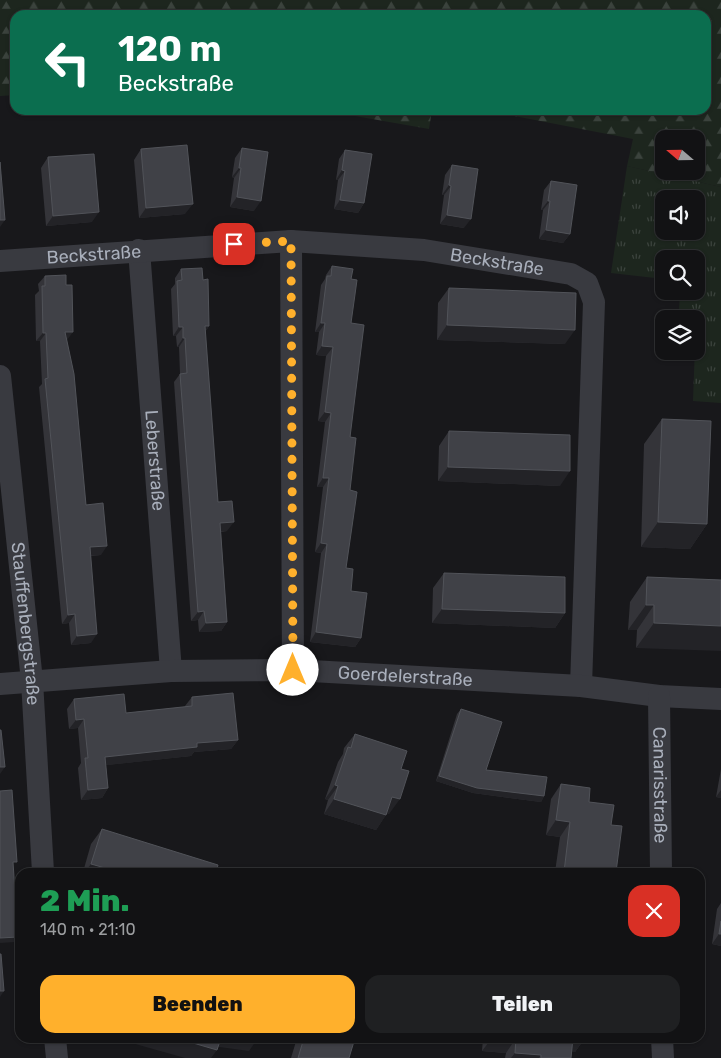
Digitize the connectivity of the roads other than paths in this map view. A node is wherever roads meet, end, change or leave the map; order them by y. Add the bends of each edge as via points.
1 (291, 241) junction
2 (139, 250) junction
3 (0, 261) edge
4 (0, 376) edge
5 (293, 670) junction
6 (171, 671) junction
7 (32, 681) junction
8 (0, 684) edge
9 (581, 686) junction
10 (659, 696) junction
11 (721, 699) edge
12 (43, 868) edge
13 (661, 868) edge
14 (56, 1043) edge
15 (662, 1043) edge
16 (57, 1058) edge
17 (662, 1058) edge

1 - 2 street, Beckstraße
1 - 5 street
1 - 9 street, Beckstraße via 424,250 572,274 587,283 594,302
2 - 3 street, Beckstraße
2 - 6 street, Leberstraße
4 - 7 street, Stauffenbergstraße
5 - 6 street, Goerdelerstraße
5 - 9 street, Goerdelerstraße
6 - 7 street, Goerdelerstraße
7 - 8 street, Goerdelerstraße
7 - 12 street, Stauffenbergstraße
9 - 10 street, Goerdelerstraße
10 - 11 street, Goerdelerstraße
10 - 13 street, Canarisstraße
14 - 16 street
15 - 17 street

